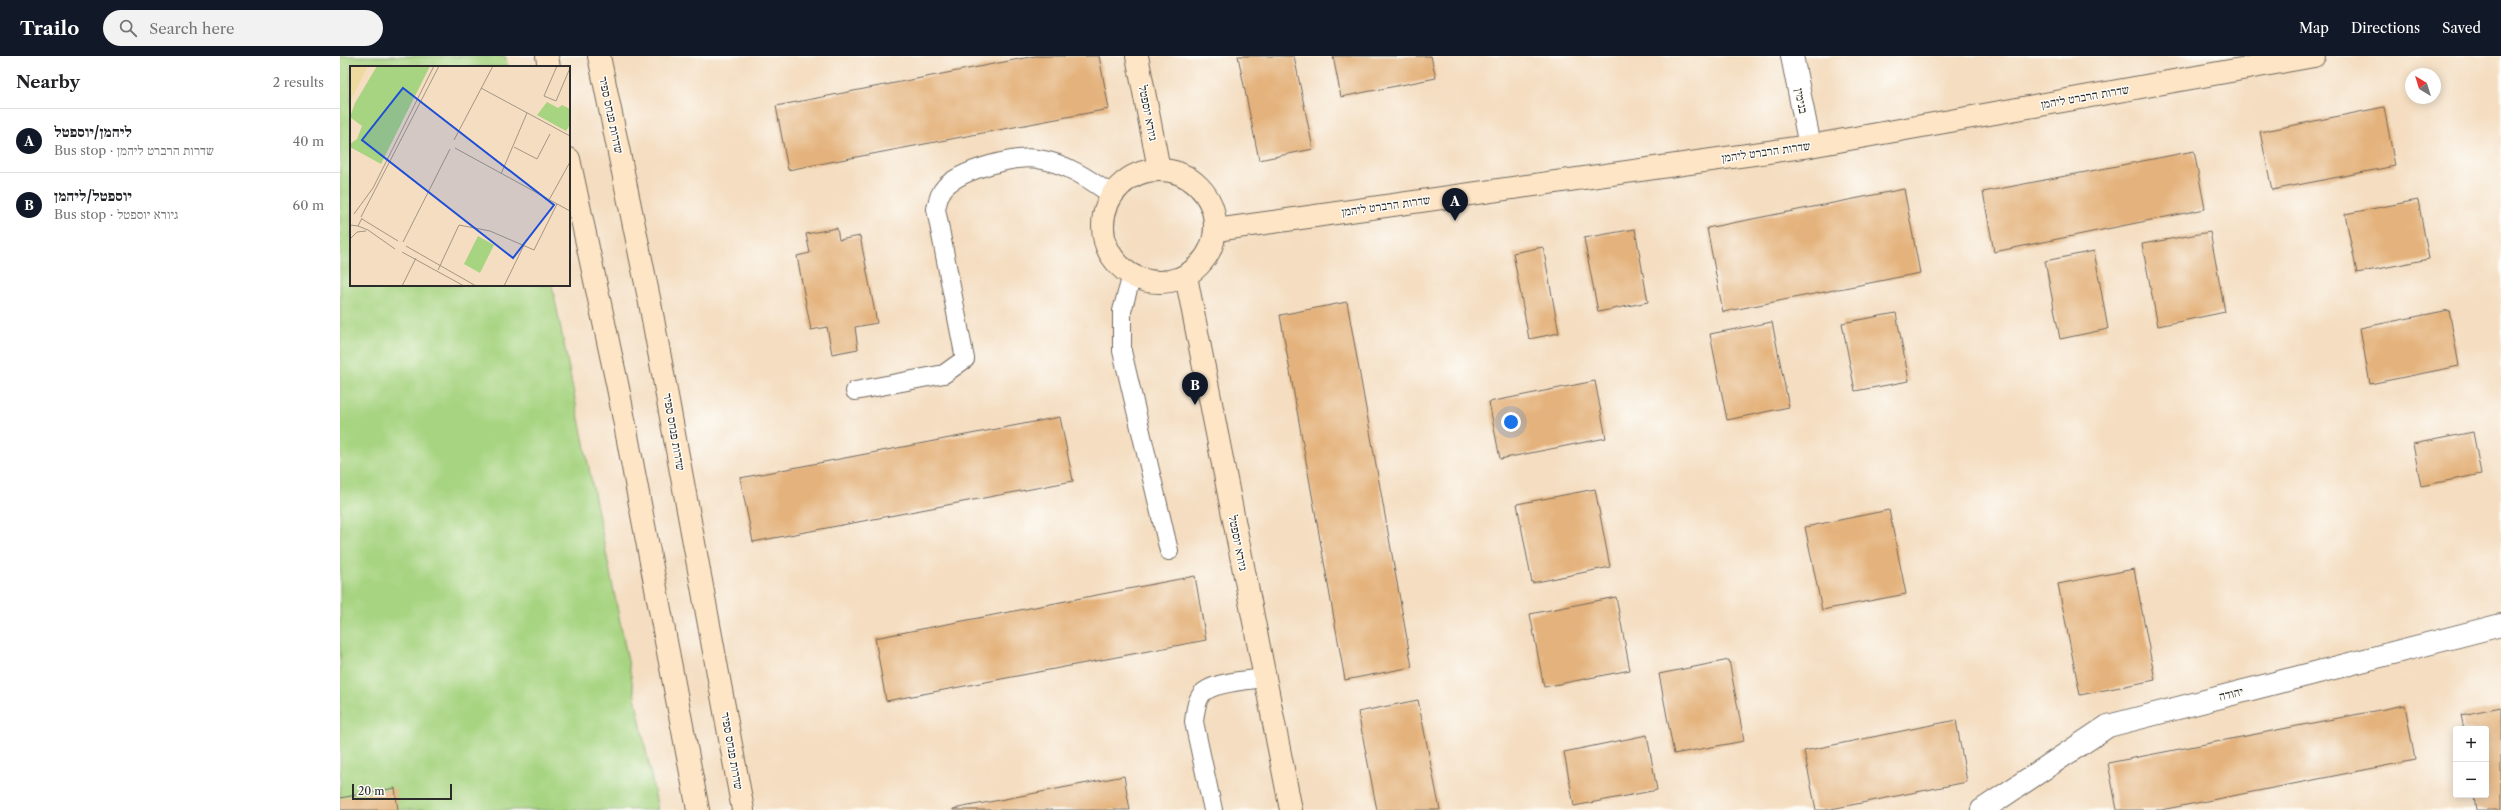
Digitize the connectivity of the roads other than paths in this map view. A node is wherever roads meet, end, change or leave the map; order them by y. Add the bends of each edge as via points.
1 (547, 56) edge
2 (599, 56) edge
3 (1137, 56) edge
4 (1792, 56) edge
5 (2314, 56) edge
6 (549, 66) edge
7 (1810, 146) junction
8 (570, 164) edge
9 (1159, 169) junction
10 (1112, 195) junction
11 (1216, 230) junction
12 (1132, 275) junction
13 (1186, 276) junction
14 (855, 390) dead end
15 (1170, 551) dead end
16 (2501, 625) edge
17 (1265, 678) junction
18 (698, 810) edge
19 (743, 810) edge
20 (1213, 810) edge
21 (1291, 810) edge
22 (1982, 810) edge

1 - 6 street
2 - 19 street, שדרות פנחס ספיר via 650,304
3 - 9 street, גיורא יוספטל
4 - 7 street, בנימין
5 - 7 street, שדרות הרברט ליהמן
7 - 11 street, שדרות הרברט ליהמן
8 - 18 street via 618,388
9 - 10 street via 1141,173 1124,181
9 - 11 street via 1177,172 1194,180 1207,194
10 - 12 street via 1105,212 1105,237 1108,249 1118,264
10 - 14 lane via 1081,174 1037,159 1016,159 973,171 945,187 939,196 936,209 965,359 944,374
11 - 13 street via 1211,248 1201,264
12 - 13 street via 1150,281 1168,281
12 - 15 lane via 1122,311 1122,351
13 - 17 street, גיורא יוספטל
16 - 22 street, יהודה via 2108,726
17 - 20 lane via 1216,686 1202,694 1196,708 1194,722
17 - 21 street, גיורא יוספטל

